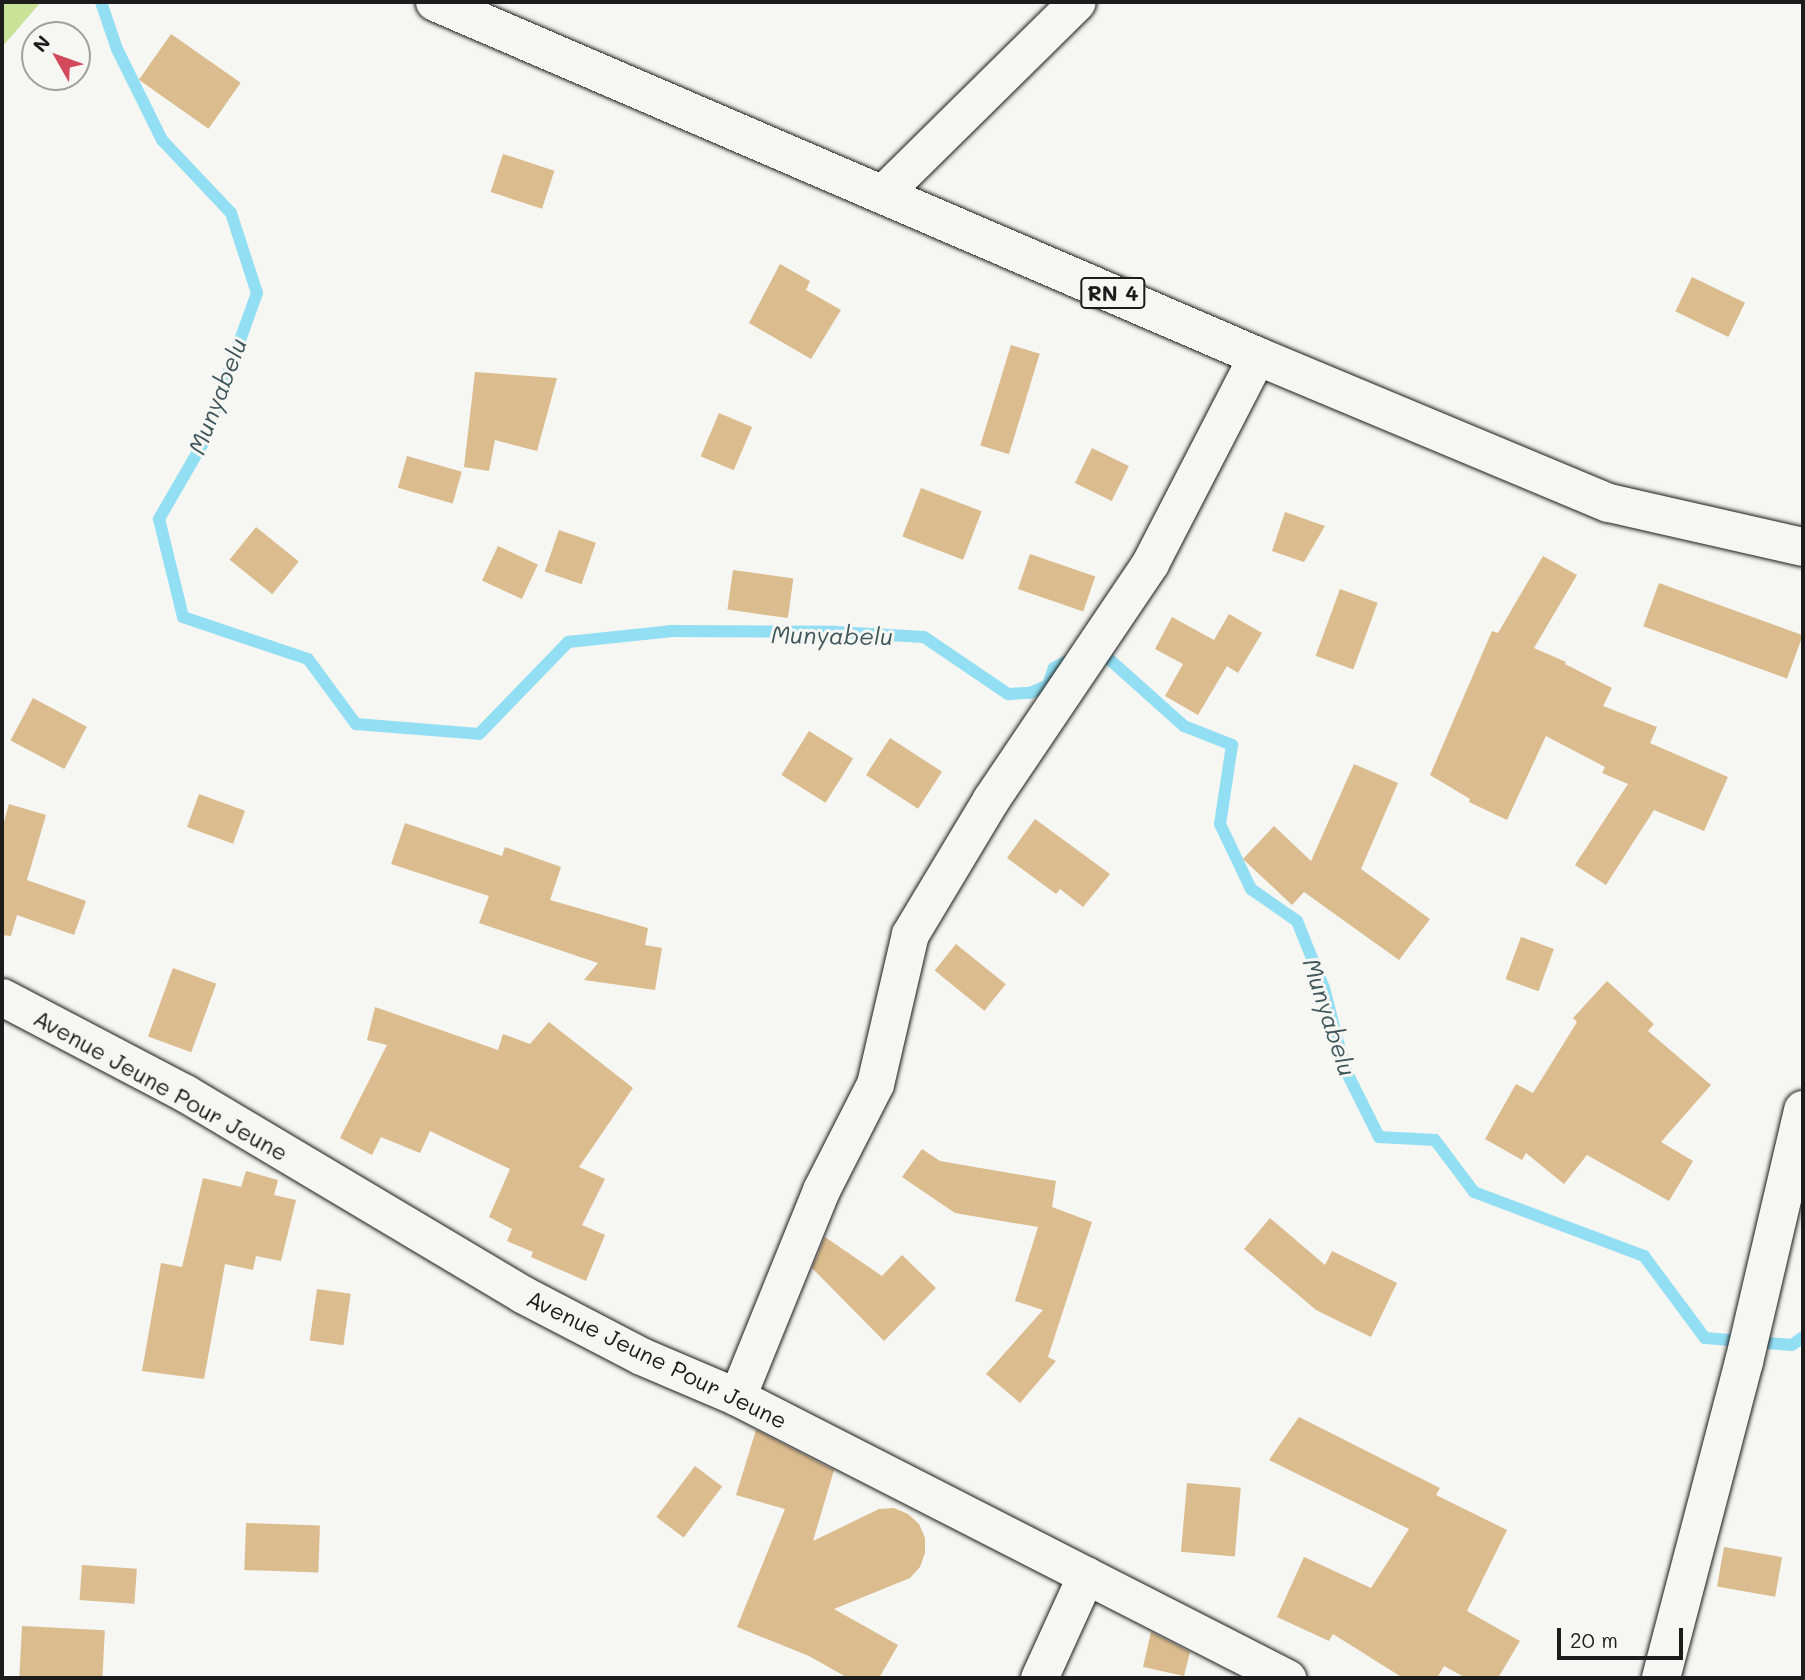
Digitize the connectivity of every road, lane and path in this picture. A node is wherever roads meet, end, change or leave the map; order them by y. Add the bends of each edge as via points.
1 (435, 2) edge
2 (1077, 2) edge
3 (883, 193) junction
4 (1257, 356) junction
5 (1803, 547) edge
6 (2, 997) edge
7 (1803, 1110) edge
8 (737, 1397) junction
9 (1086, 1575) junction
10 (1040, 1678) edge
11 (1287, 1678) edge
12 (1661, 1678) edge

1 - 3 main road, RN 4
2 - 3 street
3 - 4 main road, RN 4
4 - 5 main road, RN 4 via 1609,503
4 - 8 street via 1150,563 991,799 910,934 875,1084 821,1190
6 - 8 street, Avenue Jeune Pour Jeune via 186,1093 522,1294 641,1356
7 - 12 main road via 1744,1362
8 - 9 street, Avenue Jeune Pour Jeune
9 - 10 street
9 - 11 street, Avenue Jeune Pour Jeune

